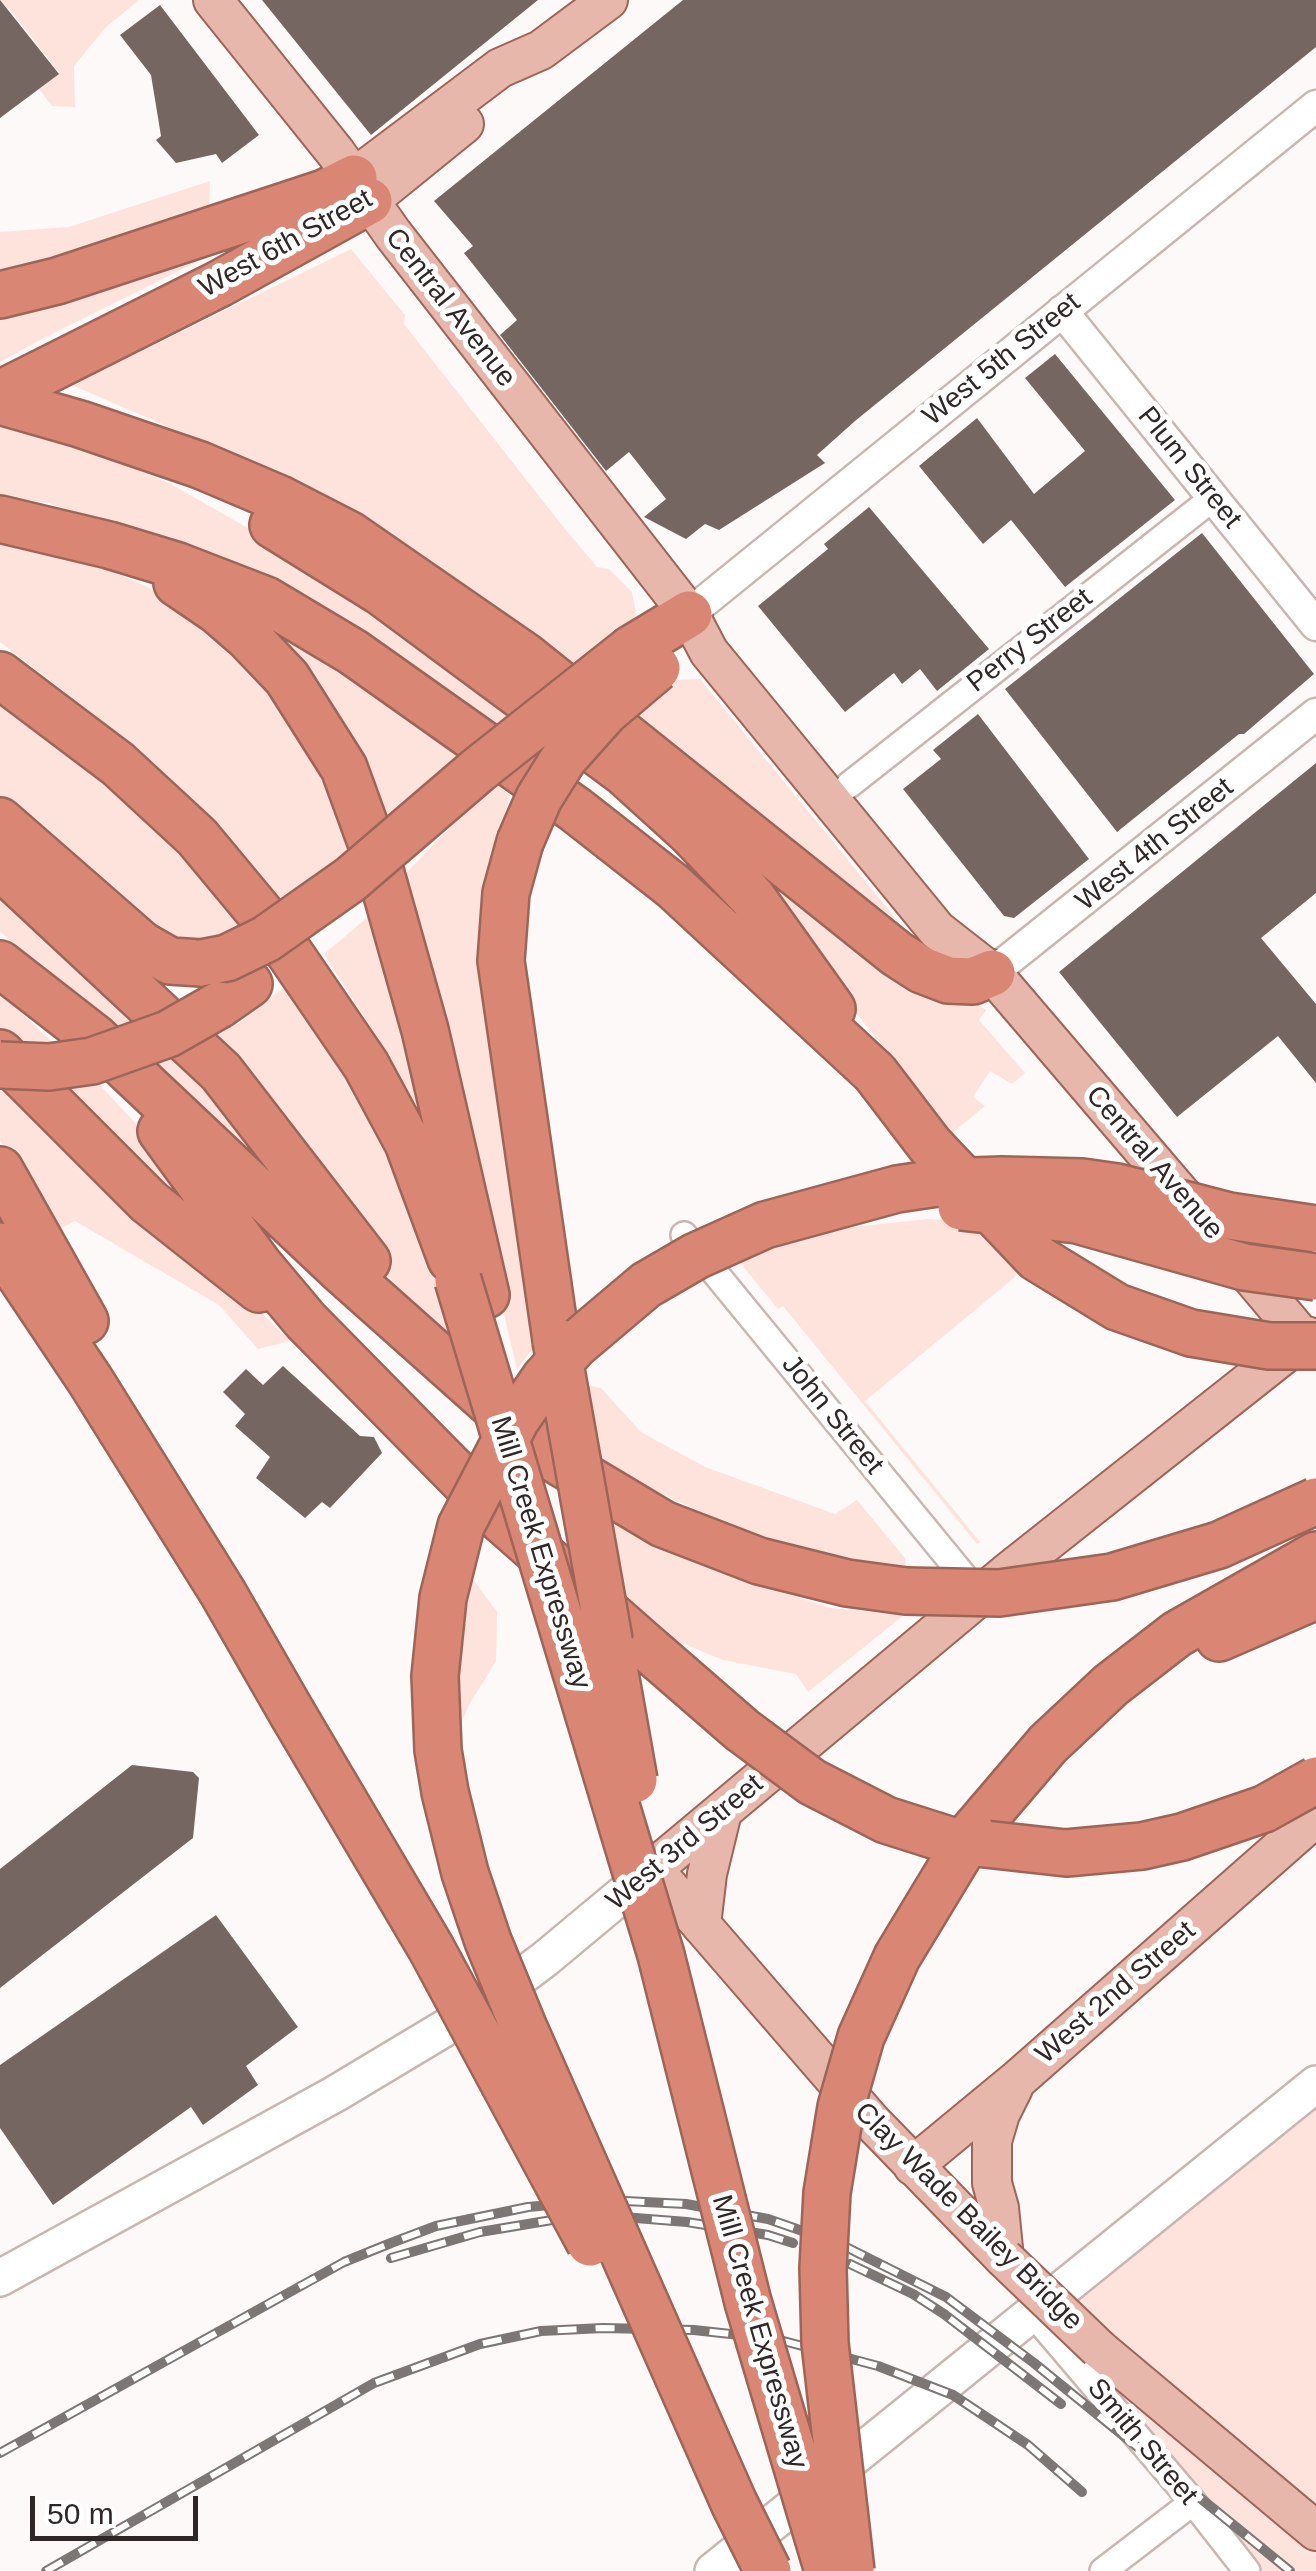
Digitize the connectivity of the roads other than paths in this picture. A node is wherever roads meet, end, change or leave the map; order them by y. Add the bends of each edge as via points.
1 (213, 0) edge
2 (608, 0) edge
3 (1316, 106) edge
4 (361, 190) junction
5 (0, 295) edge
6 (1062, 311) junction
7 (0, 397) edge
8 (112, 436) junction
9 (1213, 498) junction
10 (18, 522) edge
11 (689, 614) junction
12 (1316, 625) edge
13 (644, 658) junction
14 (0, 675) edge
15 (1316, 714) edge
16 (848, 785) junction
17 (0, 820) edge
18 (0, 866) edge
19 (350, 879) junction
20 (0, 964) edge
21 (992, 973) junction
22 (0, 1053) edge
23 (0, 1065) edge
24 (875, 1073) junction
25 (0, 1170) edge
26 (765, 1225) junction
27 (1316, 1229) edge
28 (684, 1235) dead end
29 (0, 1246) edge
30 (1316, 1277) edge
31 (472, 1288) junction
32 (306, 1321) junction
33 (1313, 1342) edge
34 (460, 1376) junction
35 (1316, 1501) edge
36 (1316, 1555) edge
37 (223, 1593) junction
38 (980, 1596) junction
39 (1316, 1596) edge
40 (1048, 1744) junction
41 (1316, 1780) edge
42 (722, 1812) junction
43 (1316, 1817) edge
44 (654, 1868) junction
45 (701, 1926) junction
46 (660, 1955) junction
47 (1016, 2082) junction
48 (1316, 2084) edge
49 (913, 2166) junction
50 (1004, 2258) junction
51 (0, 2278) edge
52 (1034, 2314) junction
53 (1193, 2502) junction
54 (734, 2503) junction
55 (1316, 2532) edge
56 (713, 2571) edge
57 (768, 2571) edge
58 (828, 2571) edge
59 (851, 2571) edge
60 (1103, 2571) edge
61 (1248, 2571) edge

1 - 4 main road, Central Avenue
2 - 4 main road, West 6th Street via 541,50 500,68
3 - 6 street, West 5th Street
4 - 5 highway via 324,193
4 - 7 highway, West 6th Street via 220,284
4 - 11 main road, Central Avenue
6 - 9 street, Plum Street
6 - 11 street, West 5th Street
7 - 8 highway
8 - 21 highway via 200,465 350,535 526,656 896,954 948,980 974,981
8 - 24 highway via 380,592 625,774 752,897
9 - 12 street, Plum Street
9 - 16 street, Perry Street
10 - 24 highway via 178,566 266,600 353,652 673,886
10 - 31 highway via 91,544 182,586 218,611 286,678 323,730 361,807 425,1030
11 - 13 highway via 674,650
11 - 16 main road, Central Avenue via 722,629
11 - 21 main road, Central Avenue via 709,652 938,930
13 - 19 highway, bridge via 478,770
13 - 46 highway, bridge via 539,798 506,893 501,961 556,1340
14 - 31 highway via 118,764 197,837 271,926 366,1065
15 - 21 street, West 4th Street
16 - 21 main road, Central Avenue via 968,929
17 - 19 highway, bridge via 142,945 170,961 228,958
18 - 34 highway via 222,1072
19 - 23 highway, bridge via 234,994 168,1034 92,1061
20 - 32 highway via 88,1044
20 - 34 highway via 96,1038
21 - 33 main road, Central Avenue
22 - 32 highway via 148,1202
24 - 33 highway, bridge via 982,1203 1053,1268 1117,1307 1191,1333 1269,1346
25 - 37 highway via 118,1379
26 - 27 highway, bridge via 897,1190 1016,1180 1117,1187 1229,1216
26 - 30 highway, bridge via 885,1206 1010,1210 1077,1220 1244,1267
26 - 54 highway, bridge via 646,1284 545,1378 501,1445 461,1526 434,1676 445,1792 488,1941
28 - 38 street, John Street
29 - 37 highway
31 - 46 highway, Mill Creek Expressway, bridge via 518,1480
32 - 41 highway, bridge via 502,1520 754,1740 812,1782 886,1820 949,1840 1066,1853 1142,1846 1264,1809
33 - 38 main road, West 3rd Street
34 - 35 highway, bridge via 551,1457 664,1524 801,1573 906,1590 998,1593 1112,1576 1219,1545
36 - 40 highway via 1177,1634
37 - 54 highway, bridge via 431,1948
38 - 42 main road, West 3rd Street
39 - 40 highway via 1156,1671
40 - 59 highway, bridge via 972,1834 923,1911 862,2037 840,2107 823,2268
42 - 44 main road, West 3rd Street
42 - 45 main road
43 - 47 main road, West 2nd Street
44 - 45 main road, Clay Wade Bailey Bridge
44 - 51 main road, West 3rd Street via 485,2004
45 - 49 main road, Clay Wade Bailey Bridge
46 - 58 highway, Mill Creek Expressway, bridge via 748,2302
47 - 49 main road, West 2nd Street
47 - 50 main road via 992,2140
48 - 52 main road
49 - 50 main road, Clay Wade Bailey Bridge
50 - 55 main road, Clay Wade Bailey Bridge, bridge via 1099,2349
52 - 53 street, Smith Street
52 - 56 main road
53 - 60 street
53 - 61 street, Smith Street
54 - 57 highway, bridge

